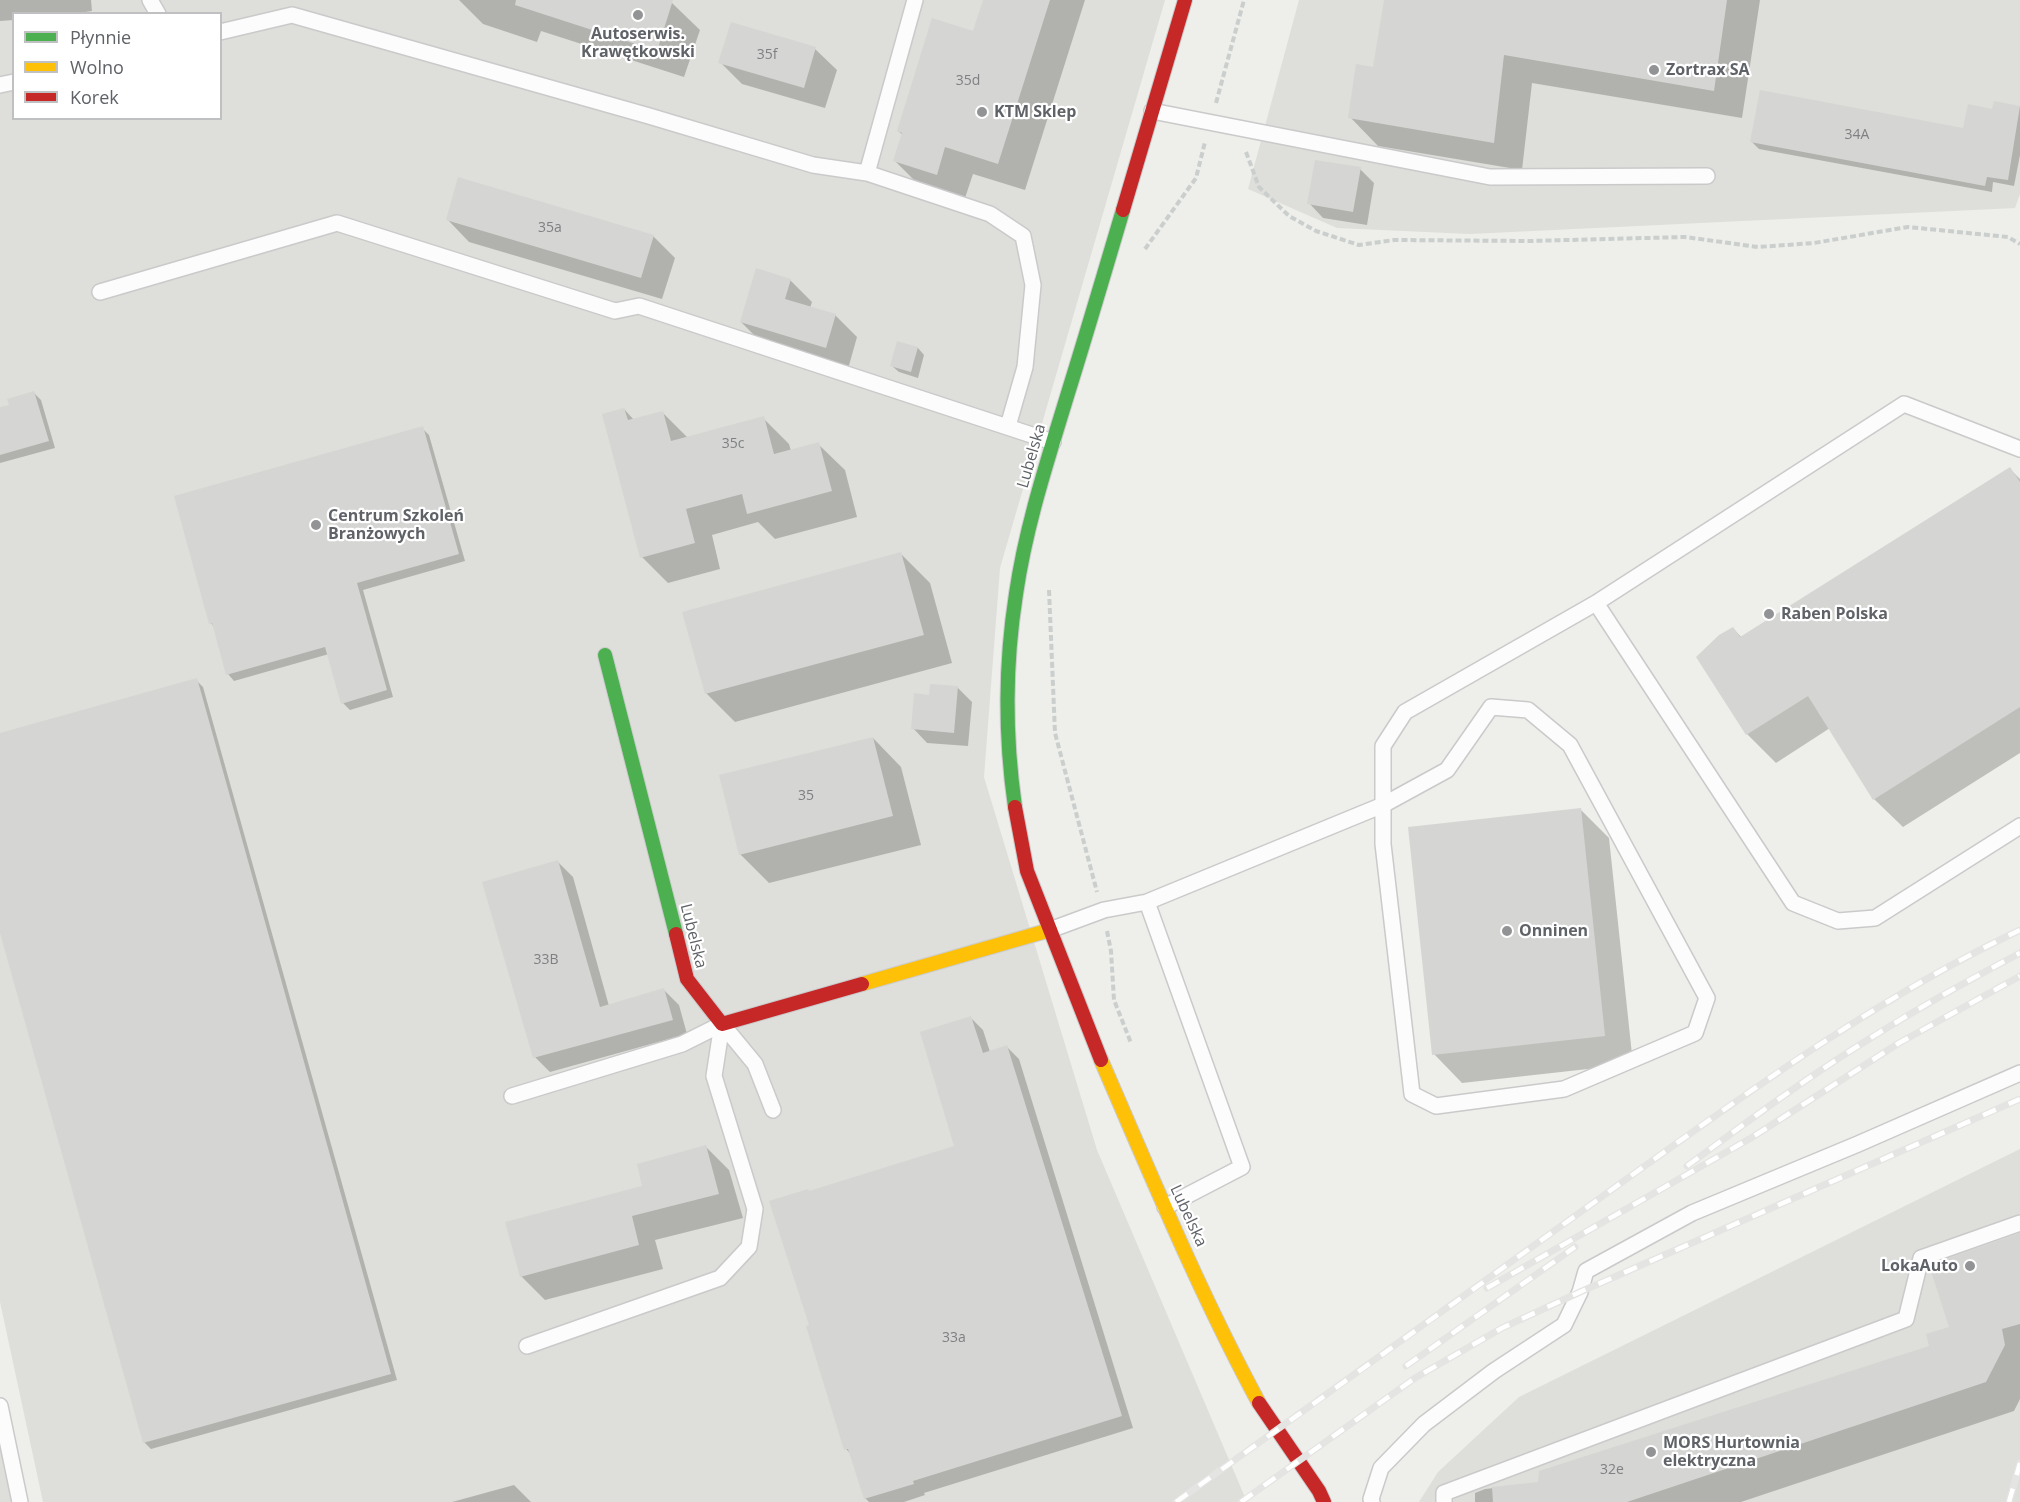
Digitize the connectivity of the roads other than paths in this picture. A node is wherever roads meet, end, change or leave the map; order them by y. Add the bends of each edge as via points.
1 (915, 0) edge
2 (1185, 0) edge
3 (222, 32) edge
4 (1152, 111) junction
5 (867, 173) junction
6 (1707, 176) dead end
7 (100, 292) dead end
8 (1008, 426) junction
9 (1053, 442) junction
10 (2020, 449) edge
11 (1596, 603) junction
12 (605, 655) dead end
13 (1383, 805) junction
14 (2020, 826) edge
15 (1147, 902) junction
16 (1050, 930) junction
17 (722, 1024) junction
18 (2020, 1073) edge
19 (512, 1096) dead end
20 (773, 1110) dead end
21 (1165, 1207) junction
22 (2020, 1223) edge
23 (527, 1346) dead end
24 (0, 1407) edge
25 (20, 1502) edge
26 (1324, 1502) edge
27 (1372, 1502) edge
28 (1444, 1502) edge

1 - 5 lane
2 - 4 street, Lubelska
3 - 5 lane via 292,15 813,165
4 - 6 lane via 1490,177
4 - 9 street, Lubelska
5 - 8 lane via 990,214 1023,236 1033,285 1025,367
7 - 8 lane via 337,223 615,311 639,306
8 - 9 lane
9 - 16 street, Lubelska via 1019,573 1008,688 1012,791 1019,843
10 - 11 lane via 1904,404
11 - 13 lane via 1405,712 1383,746
11 - 14 lane via 1793,903 1838,921 1875,918
12 - 17 street, Lubelska via 687,979
13 - 13 lane via 1383,844 1412,1094 1436,1106 1564,1089 1695,1033 1707,998 1570,745 1528,710 1491,707 1447,770
13 - 15 lane
15 - 16 lane via 1104,910
15 - 21 lane via 1242,1167
16 - 17 street
16 - 21 street, Lubelska
17 - 19 lane via 682,1044
17 - 20 lane via 755,1064
17 - 23 lane via 714,1076 754,1209 749,1247 720,1278
18 - 27 lane via 1692,1213 1586,1271 1564,1325 1494,1371 1425,1424 1381,1468
21 - 26 street, Lubelska via 1240,1368
22 - 28 lane via 1921,1258 1906,1319 1444,1493
24 - 25 lane

